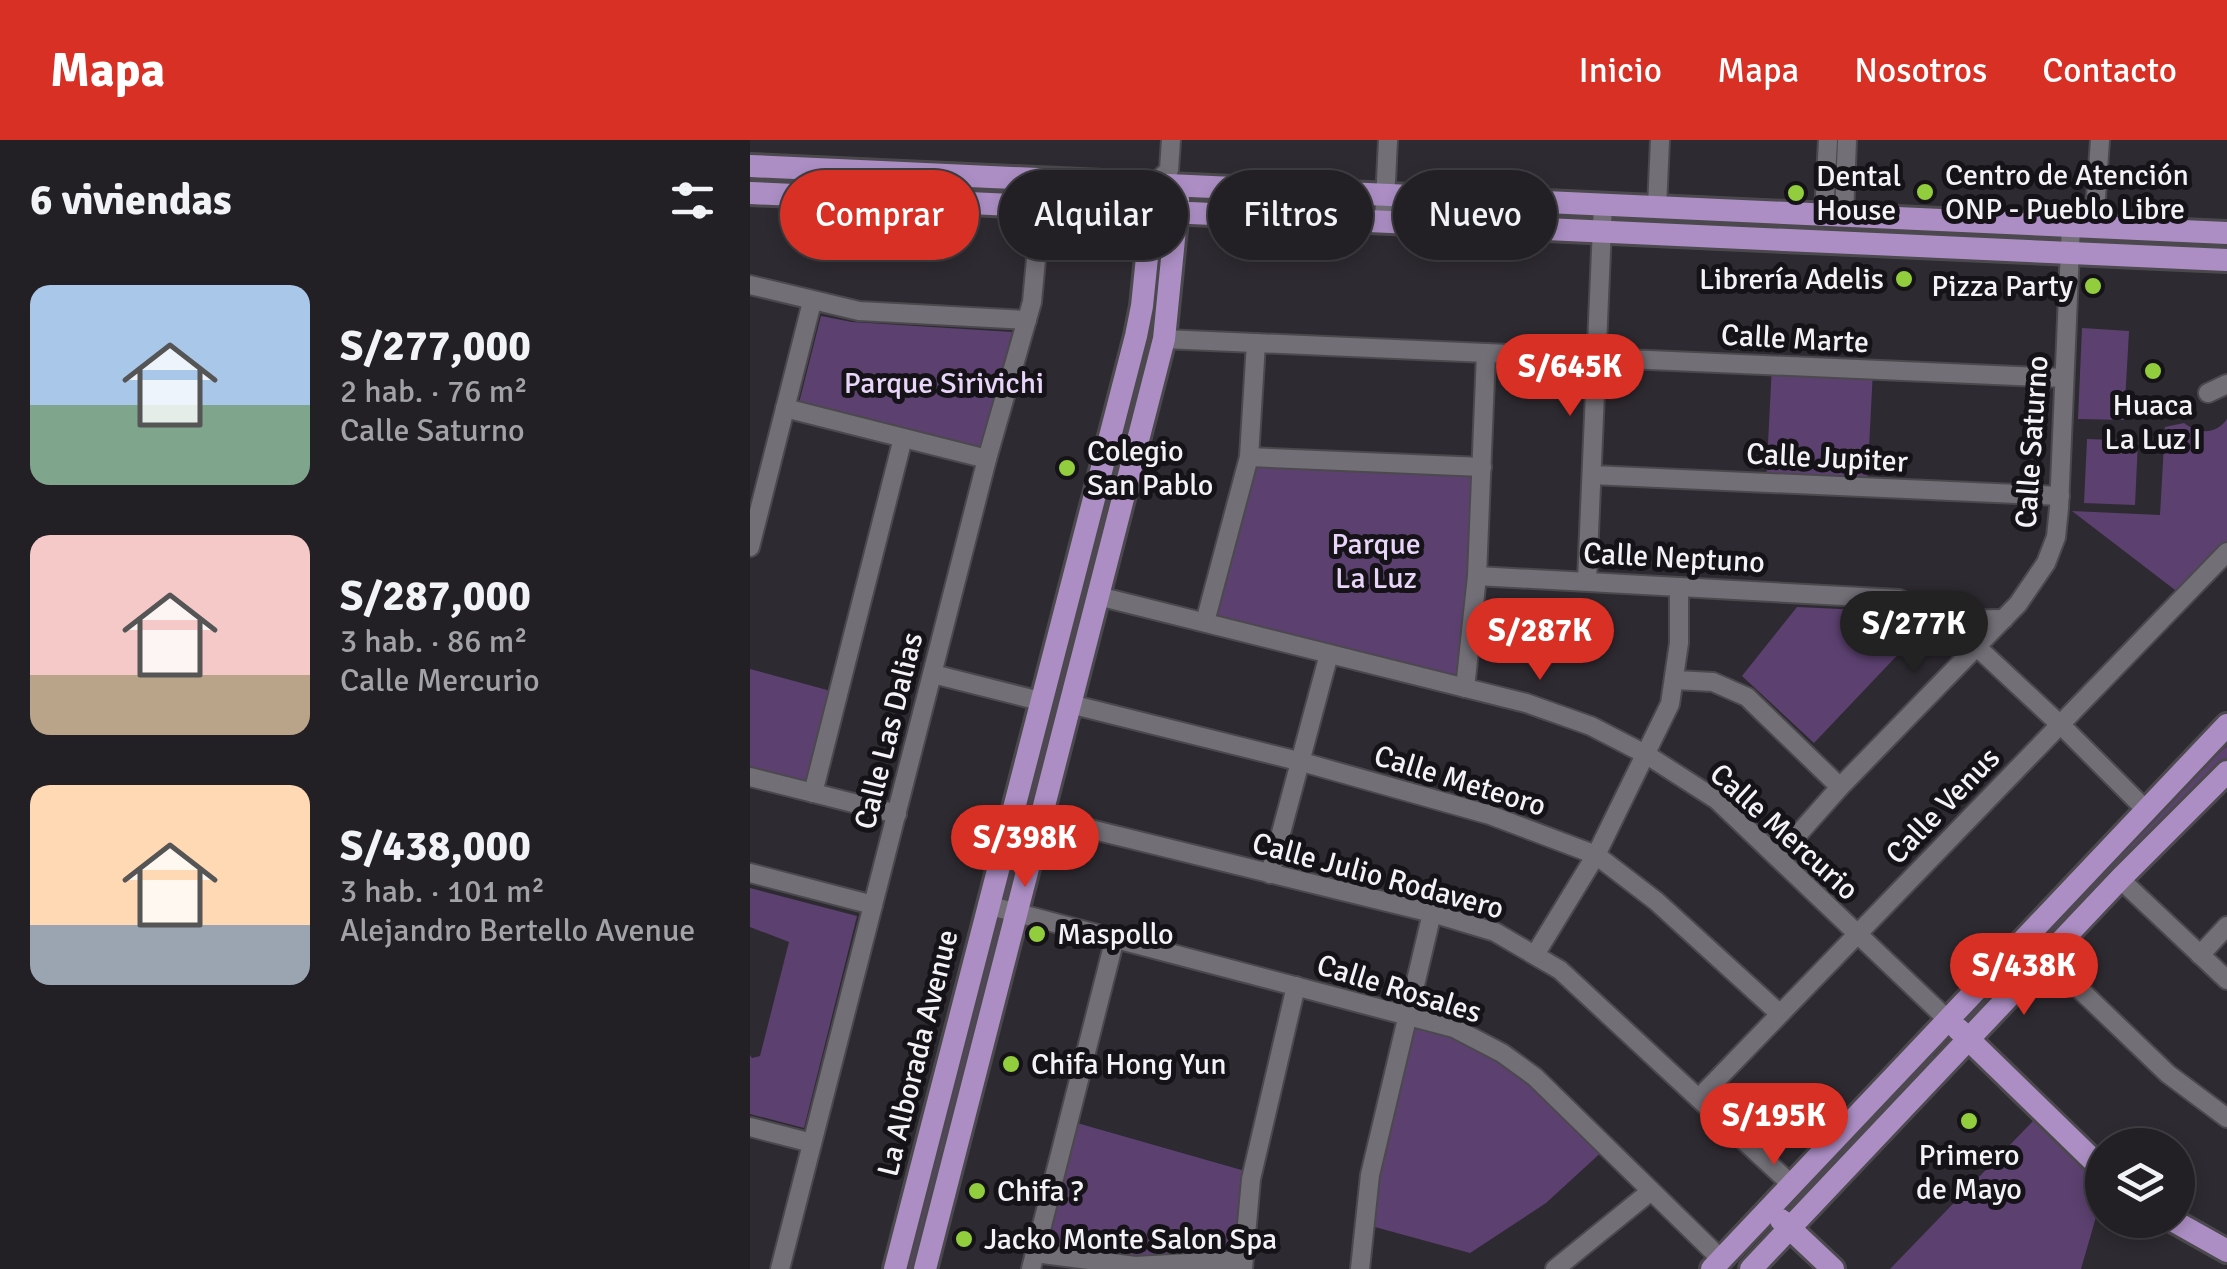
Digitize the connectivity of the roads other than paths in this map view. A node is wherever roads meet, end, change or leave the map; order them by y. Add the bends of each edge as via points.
1 (1171, 140) edge
2 (1388, 140) edge
3 (1660, 140) edge
4 (1828, 140) edge
5 (1848, 140) edge
6 (2100, 140) edge
7 (750, 166) edge
8 (1168, 170) edge
9 (999, 174) edge
10 (1188, 181) edge
11 (750, 194) edge
12 (1385, 195) junction
13 (999, 204) edge
14 (1603, 204) junction
15 (1657, 207) junction
16 (1188, 212) edge
17 (1834, 215) junction
18 (1384, 221) junction
19 (2083, 226) junction
20 (1602, 231) junction
21 (2227, 232) edge
22 (2070, 252) junction
23 (1037, 260) edge
24 (1146, 260) edge
25 (1173, 260) edge
26 (2227, 260) edge
27 (750, 285) edge
28 (812, 302) junction
29 (1027, 320) junction
30 (1164, 338) junction
31 (1256, 343) junction
32 (1486, 353) junction
33 (1597, 358) junction
34 (2064, 378) junction
35 (2227, 384) edge
36 (2208, 394) dead end
37 (785, 408) junction
38 (903, 438) junction
39 (1249, 457) junction
40 (987, 459) junction
41 (1482, 467) junction
42 (1592, 474) junction
43 (756, 495) edge
44 (2060, 496) junction
45 (750, 547) edge
46 (2227, 552) edge
47 (1477, 576) junction
48 (1587, 580) junction
49 (1679, 587) junction
50 (1098, 596) junction
51 (2004, 619) junction
52 (1948, 620) junction
53 (1205, 622) junction
54 (1976, 646) junction
55 (1330, 654) junction
56 (932, 674) junction
57 (1676, 680) junction
58 (1465, 688) junction
59 (1040, 701) junction
60 (1070, 704) junction
61 (2060, 725) junction
62 (2226, 726) edge
63 (1647, 755) junction
64 (1302, 762) junction
65 (2227, 772) edge
66 (750, 777) edge
67 (1840, 787) junction
68 (813, 793) junction
69 (2146, 810) junction
70 (896, 814) junction
71 (1042, 817) junction
72 (1596, 856) junction
73 (1778, 857) junction
74 (750, 873) edge
75 (1270, 874) junction
76 (2128, 886) junction
77 (873, 904) junction
78 (987, 904) junction
79 (1017, 913) junction
80 (1432, 914) junction
81 (2227, 926) edge
82 (1856, 935) junction
83 (1115, 938) junction
84 (1536, 953) junction
85 (2200, 955) junction
86 (2046, 957) junction
87 (2227, 980) edge
88 (1296, 986) junction
89 (1409, 1014) junction
90 (1780, 1014) junction
91 (1948, 1020) junction
92 (1968, 1038) junction
93 (1698, 1098) junction
94 (2227, 1118) edge
95 (750, 1127) edge
96 (812, 1143) junction
97 (2085, 1152) edge
98 (1792, 1186) junction
99 (1652, 1191) junction
100 (1770, 1210) junction
101 (1790, 1230) junction
102 (2195, 1233) edge
103 (2227, 1250) edge
104 (1033, 1261) edge
105 (1717, 1264) edge
106 (1243, 1265) edge
107 (780, 1269) edge
108 (895, 1269) edge
109 (925, 1269) edge
110 (1360, 1269) edge
111 (1554, 1269) edge
112 (1751, 1269) edge
113 (1833, 1269) edge

1 - 8 street
2 - 12 street
3 - 15 street
4 - 17 street
5 - 17 street
6 - 19 street, Calle Saturno
7 - 9 main road
10 - 12 main road
11 - 13 main road
12 - 14 main road
12 - 18 street
14 - 15 main road
14 - 20 street
15 - 17 main road
16 - 18 main road
17 - 19 main road
18 - 20 main road
19 - 21 main road
19 - 22 street, Calle Saturno
20 - 22 main road
20 - 33 street
22 - 26 main road
22 - 34 street, Calle Saturno
23 - 29 street, Calle Las Dalias
24 - 59 main road, La Alborada Avenue via 1136,336
25 - 30 main road, La Alborada Avenue
27 - 28 street
28 - 29 street via 859,311
28 - 37 street
29 - 40 street, Calle Las Dalias
30 - 31 street, Calle Marte
30 - 50 main road, La Alborada Avenue
31 - 32 street, Calle Marte
31 - 39 street
32 - 33 street, Calle Marte
32 - 41 street
33 - 34 street, Calle Marte
33 - 42 street
34 - 44 street, Calle Saturno
35 - 36 street
37 - 38 street
37 - 43 street
38 - 40 street
38 - 68 street
39 - 41 street
39 - 53 street
40 - 56 street, Calle Las Dalias
41 - 47 street
42 - 44 street, Calle Jupiter
42 - 48 street
43 - 45 street
44 - 51 street, Calle Saturno via 2046,563
46 - 61 street, Calle Venus
47 - 48 street, Calle Neptuno
47 - 58 street
48 - 49 street, Calle Neptuno
49 - 52 street, Calle Neptuno via 1899,598
49 - 57 street
50 - 53 street, Calle Mercurio
50 - 60 main road, La Alborada Avenue
51 - 52 street
51 - 54 street, Calle Saturno
52 - 54 street, Calle Neptuno
53 - 55 street, Calle Mercurio
54 - 61 street, Calle Neptuno
54 - 67 street, Calle Saturno
55 - 58 street, Calle Mercurio
55 - 64 street
56 - 59 street
56 - 70 street, Calle Las Dalias
57 - 63 street
57 - 67 street via 1713,682 1747,698
58 - 63 street, Calle Mercurio via 1591,726
59 - 78 main road, La Alborada Avenue
60 - 64 street, Calle Meteoro
60 - 71 main road, La Alborada Avenue
61 - 69 street, Calle Neptuno
61 - 82 street, Calle Venus
62 - 69 main road
63 - 72 street
63 - 73 street, Calle Mercurio via 1716,800
64 - 72 street, Calle Meteoro via 1490,815
64 - 75 street
65 - 76 main road
66 - 68 street
67 - 73 street, Calle Saturno
68 - 70 street
69 - 91 main road
70 - 77 street, Calle Las Dalias
71 - 75 street, Calle Julio Rodavero
71 - 79 main road, La Alborada Avenue
72 - 84 street
72 - 90 street, Calle Meteoro
73 - 82 street, Calle Mercurio
74 - 77 street
75 - 80 street, Calle Julio Rodavero
76 - 85 street
76 - 86 main road
77 - 96 street, Calle Las Dalias
78 - 79 street, Calle Rosales
78 - 108 main road, La Alborada Avenue
79 - 83 street, Calle Rosales
79 - 109 main road, La Alborada Avenue
80 - 84 street, Calle Julio Rodavero via 1496,932
80 - 89 street
81 - 85 street
82 - 90 street, Calle Venus
82 - 91 street, Calle Mercurio
83 - 88 street, Calle Rosales
83 - 104 street
84 - 93 street, Calle Julio Rodavero
85 - 87 street
86 - 92 main road
86 - 94 street via 2168,1074
88 - 89 street, Calle Rosales
88 - 106 street via 1251,1179
89 - 99 street, Calle Rosales via 1502,1053
89 - 110 street via 1370,1175
90 - 93 street, Calle Venus
91 - 92 main road
91 - 98 main road
92 - 97 main road
92 - 101 main road
93 - 98 street, Calle Julio Rodavero
95 - 96 street
96 - 107 street, Calle Las Dalias
98 - 100 main road
99 - 105 street, Calle Rosales
99 - 111 street
100 - 101 main road
100 - 105 main road
101 - 112 main road
101 - 113 main road
102 - 103 main road
104 - 106 street

